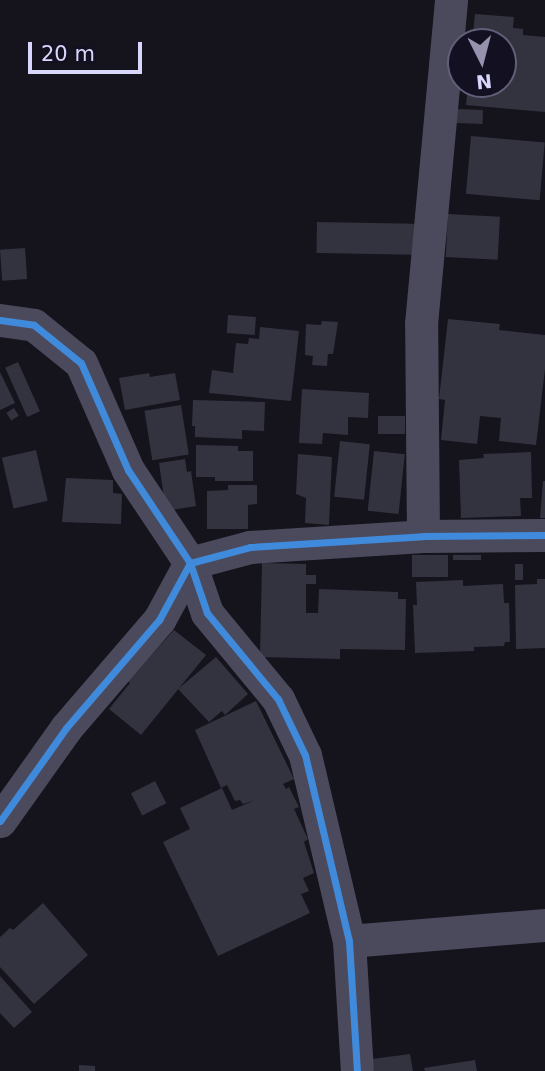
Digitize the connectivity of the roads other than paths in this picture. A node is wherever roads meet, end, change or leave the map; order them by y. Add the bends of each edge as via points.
1 (451, 0) edge
2 (0, 320) edge
3 (422, 536) junction
4 (545, 536) edge
5 (190, 563) junction
6 (0, 821) edge
7 (545, 925) edge
8 (349, 941) junction
9 (357, 1071) edge

1 - 3 street via 421,324
2 - 5 street via 34,325 81,363 128,470
3 - 4 street
3 - 5 street via 250,547
5 - 6 street via 159,620 66,728
5 - 8 street via 207,613 278,699 305,755
7 - 8 street
8 - 9 street

